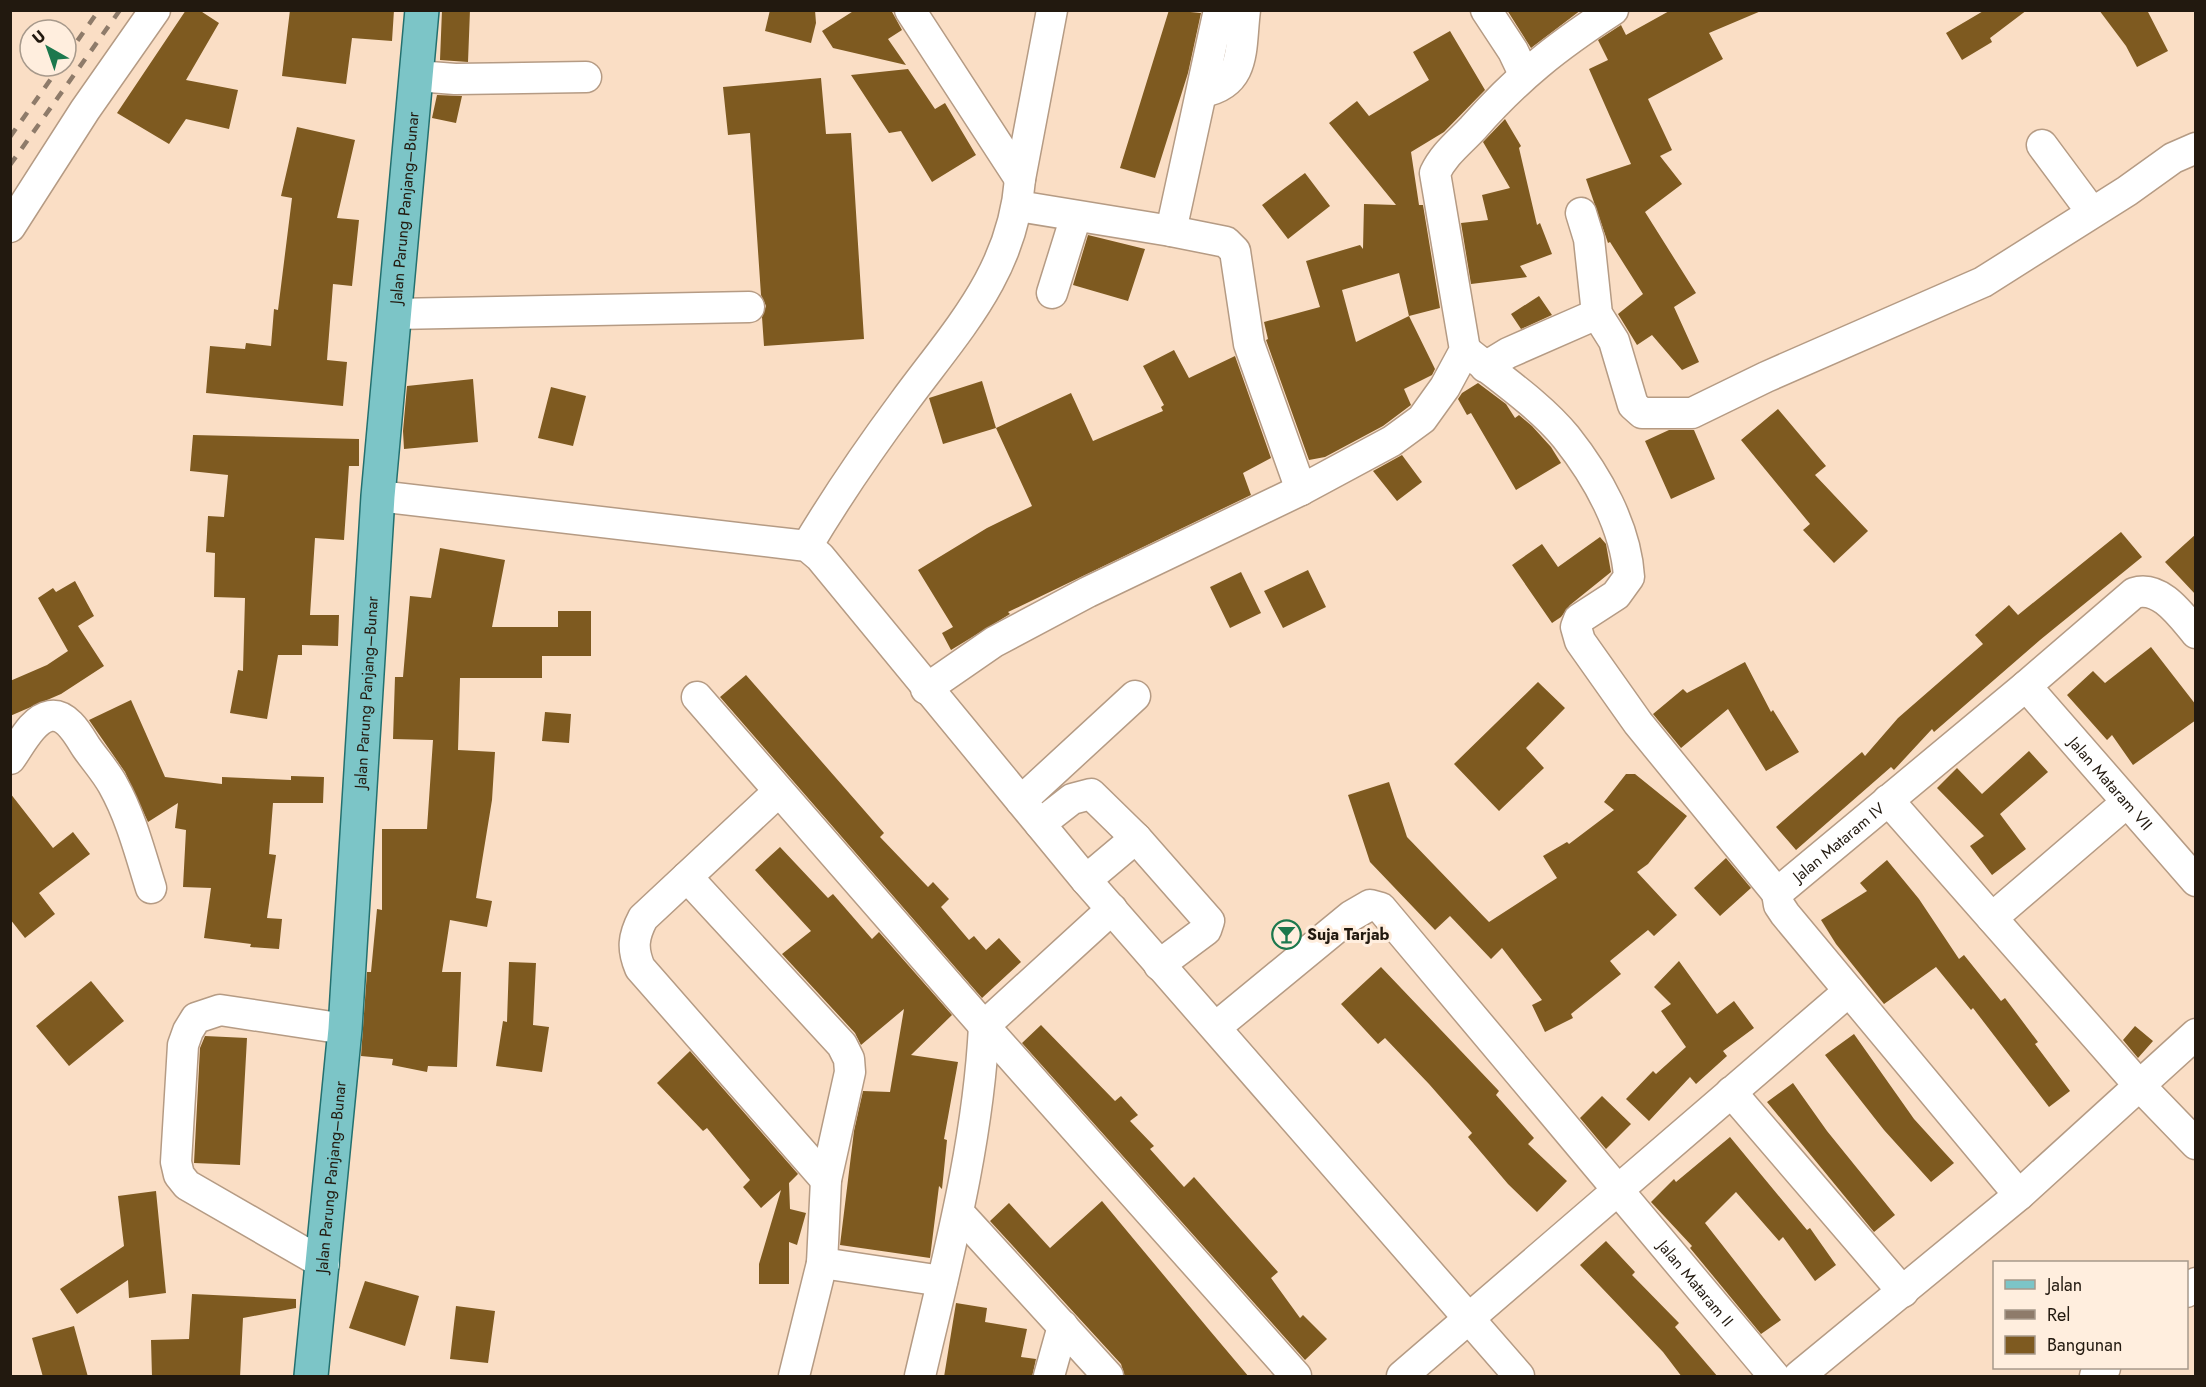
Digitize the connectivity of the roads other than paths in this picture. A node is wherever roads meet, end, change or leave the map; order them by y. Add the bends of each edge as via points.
1 (155, 10) edge
2 (422, 10) edge
3 (910, 10) edge
4 (1219, 10) edge
5 (1245, 10) edge
6 (1486, 10) edge
7 (1613, 10) edge
8 (1044, 12) edge
9 (1524, 74) junction
10 (417, 76) junction
11 (585, 77) dead end
12 (1202, 92) junction
13 (2042, 145) dead end
14 (2196, 147) edge
15 (1019, 193) junction
16 (2091, 211) junction
17 (1581, 213) dead end
18 (1076, 216) junction
19 (10, 227) edge
20 (1171, 231) junction
21 (1052, 293) dead end
22 (749, 307) dead end
23 (394, 314) junction
24 (1597, 314) junction
25 (1475, 358) junction
26 (1301, 490) junction
27 (378, 495) junction
28 (807, 546) junction
29 (2192, 621) edge
30 (2026, 686) junction
31 (926, 689) junction
32 (1135, 696) dead end
33 (697, 697) dead end
34 (10, 759) edge
35 (778, 792) junction
36 (1888, 800) junction
37 (1021, 801) junction
38 (2126, 803) junction
39 (1040, 824) junction
40 (1136, 838) junction
41 (687, 877) junction
42 (1086, 880) junction
43 (2196, 881) edge
44 (151, 888) dead end
45 (1777, 893) junction
46 (1112, 909) junction
47 (1992, 918) junction
48 (1159, 965) junction
49 (1849, 991) junction
50 (984, 1026) junction
51 (1216, 1027) junction
52 (345, 1029) junction
53 (2196, 1034) edge
54 (2138, 1084) junction
55 (1731, 1092) junction
56 (2196, 1144) edge
57 (826, 1180) junction
58 (1619, 1189) junction
59 (2019, 1195) junction
60 (959, 1213) junction
61 (822, 1263) junction
62 (324, 1264) junction
63 (942, 1281) junction
64 (1903, 1292) junction
65 (1468, 1319) junction
66 (1063, 1326) junction
67 (311, 1377) edge
68 (794, 1377) edge
69 (920, 1377) edge
70 (1049, 1377) edge
71 (1108, 1377) edge
72 (1296, 1377) edge
73 (1402, 1377) edge
74 (1519, 1377) edge
75 (1774, 1377) edge
76 (1799, 1377) edge

1 - 19 street
2 - 10 main road, Jalan Parung Panjang–Bunar
3 - 15 street
4 - 12 street
5 - 12 street via 1236,74 1219,89
6 - 9 street
7 - 9 street
8 - 15 street
9 - 25 street via 1441,159 1435,173
10 - 11 street
10 - 23 main road, Jalan Parung Panjang–Bunar
12 - 20 street
13 - 16 street
14 - 16 street
15 - 18 street
15 - 28 street via 987,289 845,483
16 - 24 street via 1983,282 1692,413 1642,413 1633,405 1614,341
17 - 24 street via 1589,239
18 - 20 street
18 - 21 street
20 - 26 street via 1226,242 1235,251 1248,344
22 - 23 street
23 - 27 main road, Jalan Parung Panjang–Bunar
24 - 25 street via 1508,353
25 - 26 street via 1445,387 1422,418 1392,441
25 - 45 street via 1565,436 1619,527 1629,578 1616,595 1579,619 1576,627 1580,641 1638,723
26 - 31 street via 1057,608 994,642
27 - 28 street
27 - 52 main road, Jalan Parung Panjang–Bunar
28 - 31 street
29 - 30 street, Jalan Mataram IV via 2158,594 2146,589 2134,593
30 - 36 street, Jalan Mataram IV
30 - 38 street, Jalan Mataram VII
31 - 37 street
32 - 37 street
33 - 35 street
34 - 44 street via 42,719 61,718 74,729 112,783 135,835
35 - 41 street
35 - 50 street
36 - 45 street, Jalan Mataram IV
36 - 47 street
37 - 39 street
38 - 43 street, Jalan Mataram VII
38 - 47 street
39 - 40 street via 1072,799 1091,794
39 - 42 street
40 - 42 street
40 - 48 street via 1210,924
41 - 57 street via 842,1045 849,1059 850,1072
41 - 57 street via 643,918 633,951 640,968
42 - 46 street
45 - 49 street, Jalan Mataram IV via 1785,914
46 - 48 street
46 - 50 street
47 - 54 street
48 - 51 street
49 - 55 street
49 - 59 street, Jalan Mataram IV
50 - 60 street via 975,1122
50 - 72 street
51 - 58 street, Jalan Mataram II via 1351,916 1370,905 1381,908
51 - 65 street
52 - 62 main road, Jalan Parung Panjang–Bunar
52 - 62 street via 220,1010 196,1018 183,1045 176,1162 179,1175 187,1185
53 - 54 street
54 - 56 street
54 - 59 street
55 - 58 street
55 - 64 street
57 - 61 street
58 - 65 street
58 - 75 street, Jalan Mataram II
59 - 64 street
60 - 63 street
60 - 66 street
61 - 63 street
61 - 68 street
62 - 67 main road, Jalan Parung Panjang–Bunar
63 - 69 street
64 - 76 street
65 - 73 street
65 - 74 street
66 - 70 street
66 - 71 street

